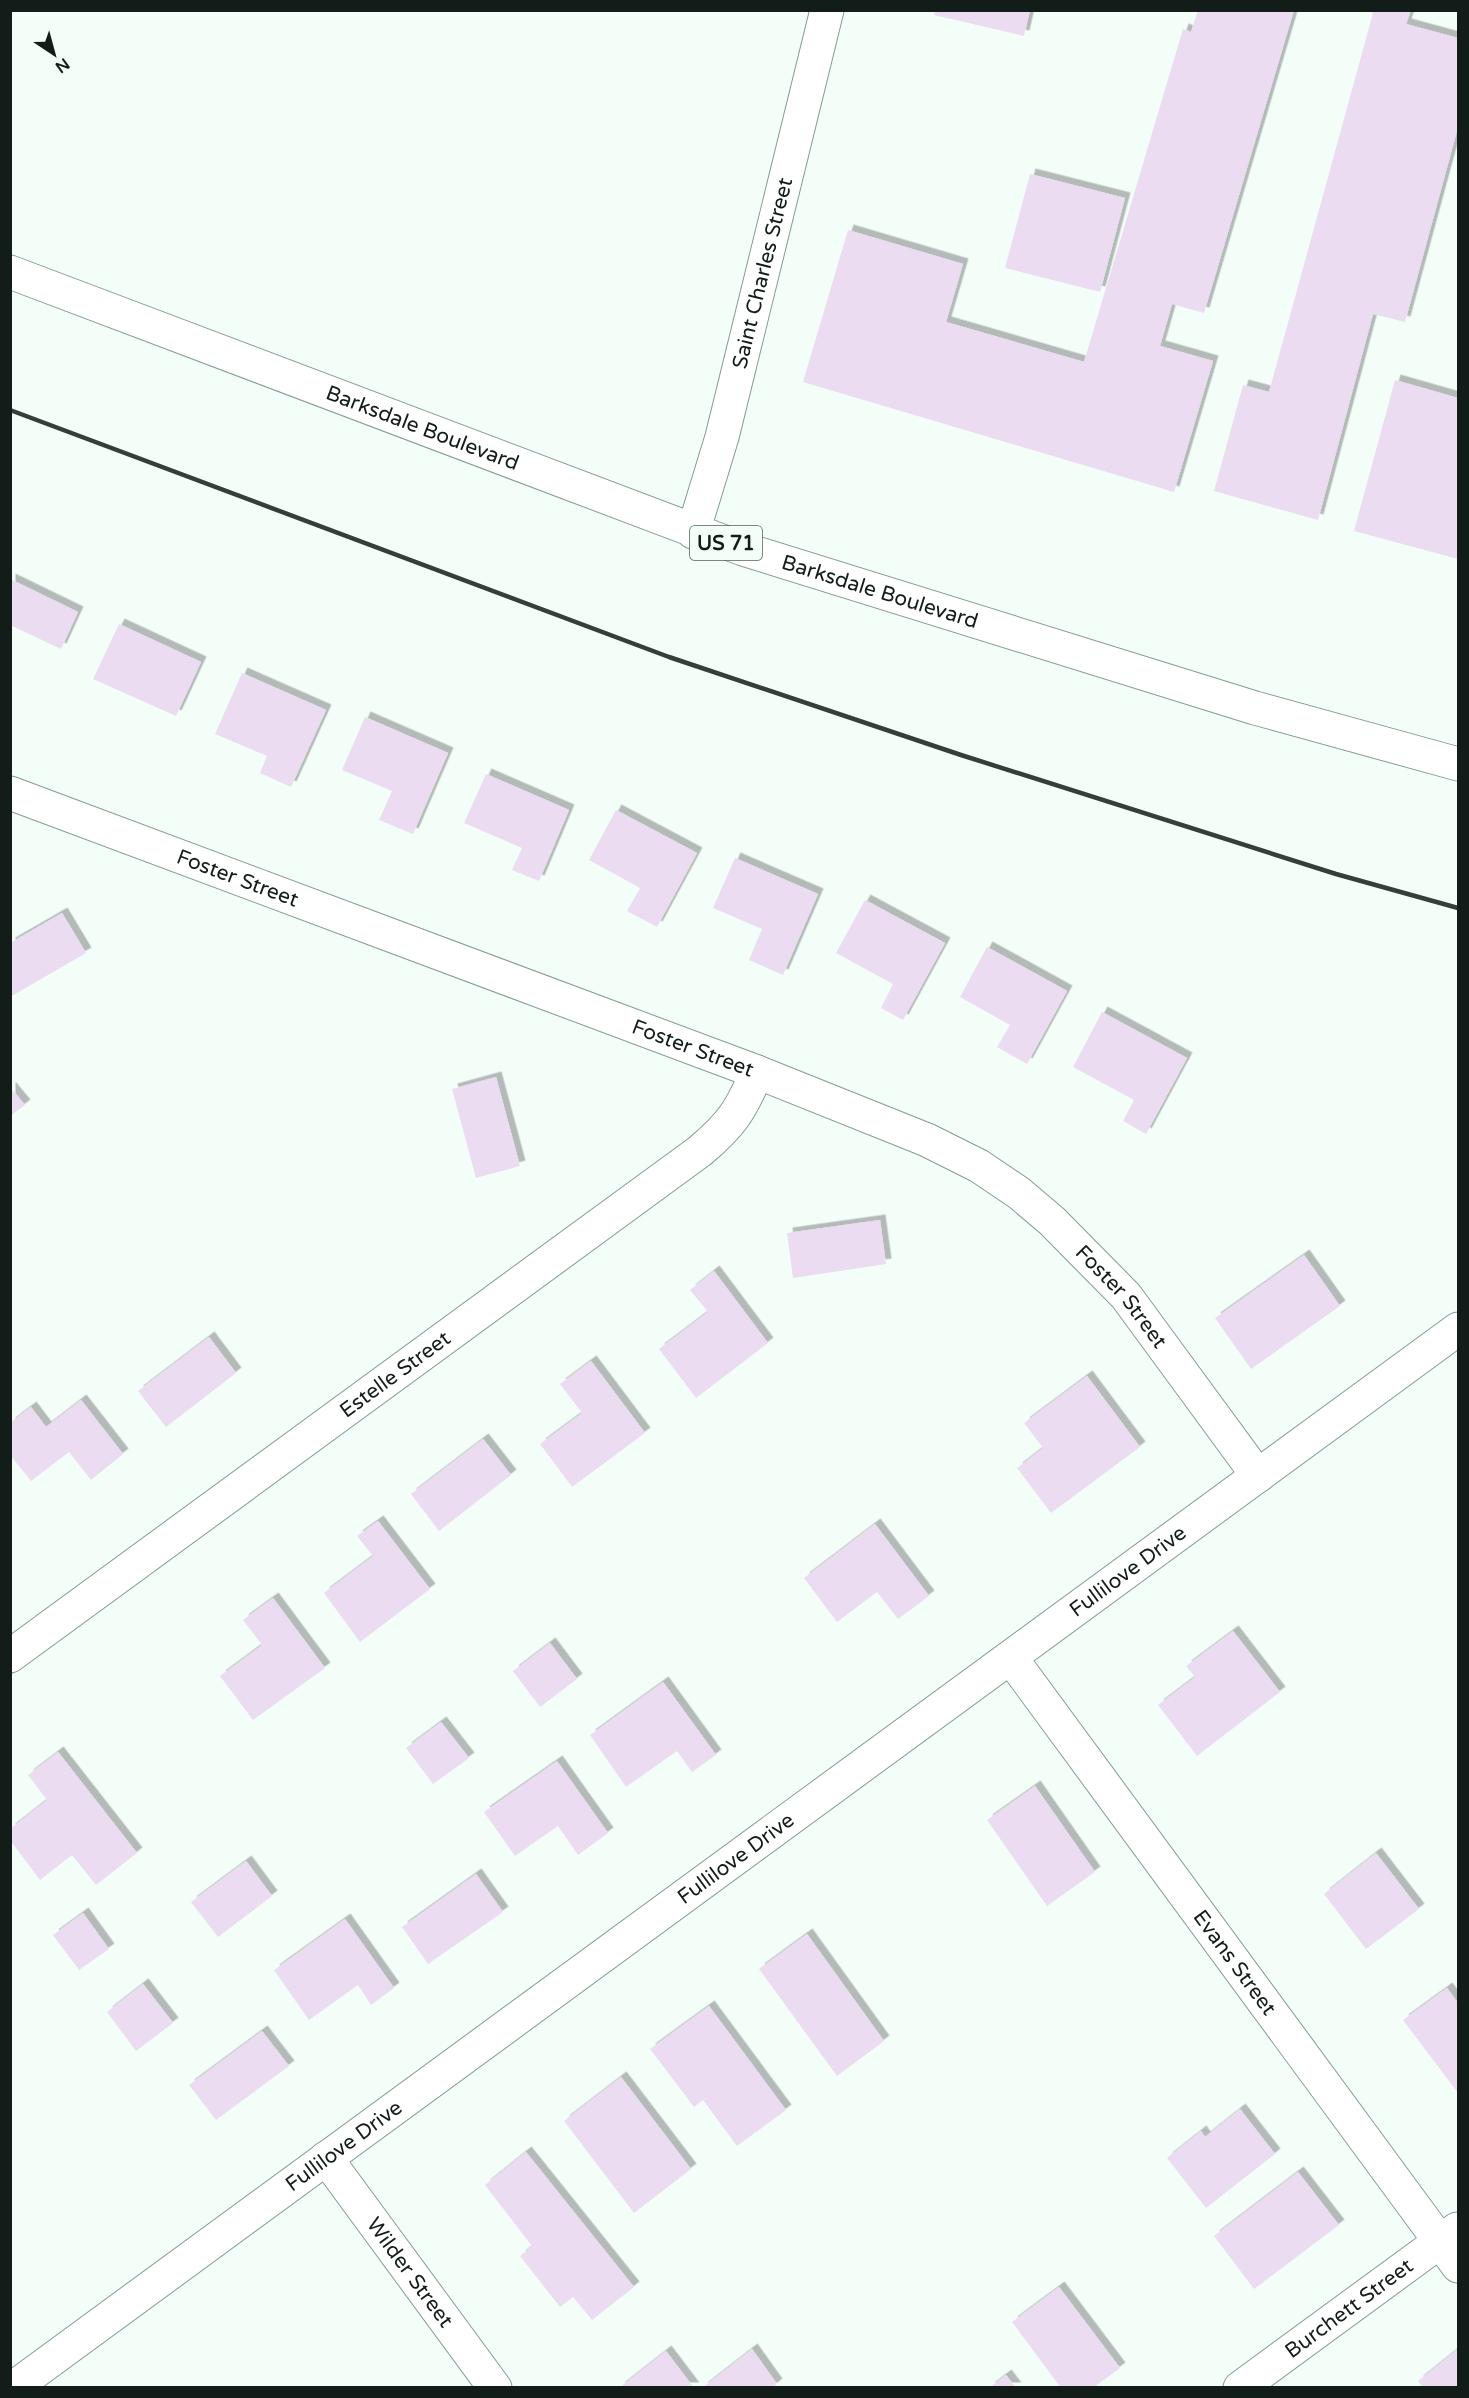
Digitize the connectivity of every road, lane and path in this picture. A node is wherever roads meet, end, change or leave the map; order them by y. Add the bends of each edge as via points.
1 (827, 10) edge
2 (10, 272) edge
3 (693, 532) junction
4 (1458, 764) edge
5 (10, 793) edge
6 (757, 1072) junction
7 (1458, 1329) edge
8 (1258, 1476) junction
9 (10, 1656) edge
10 (1011, 1658) junction
11 (326, 2158) junction
12 (1452, 2246) edge
13 (13, 2388) edge
14 (495, 2388) edge
15 (1240, 2388) edge

1 - 3 street, Saint Charles Street via 722,437
2 - 3 street, Barksdale Boulevard / US 71
3 - 4 street, Barksdale Boulevard / US 71 via 1244,704
5 - 6 street, Foster Street
6 - 8 street, Foster Street via 927,1140 979,1166 1019,1193 1081,1248 1126,1296
6 - 9 street, Estelle Street via 743,1106 726,1129 700,1151
7 - 8 street, Fullilove Drive
8 - 10 street, Fullilove Drive
10 - 11 street, Fullilove Drive
10 - 12 street, Evans Street
11 - 13 street, Fullilove Drive
11 - 14 street, Wilder Street
12 - 15 street, Burchett Street

